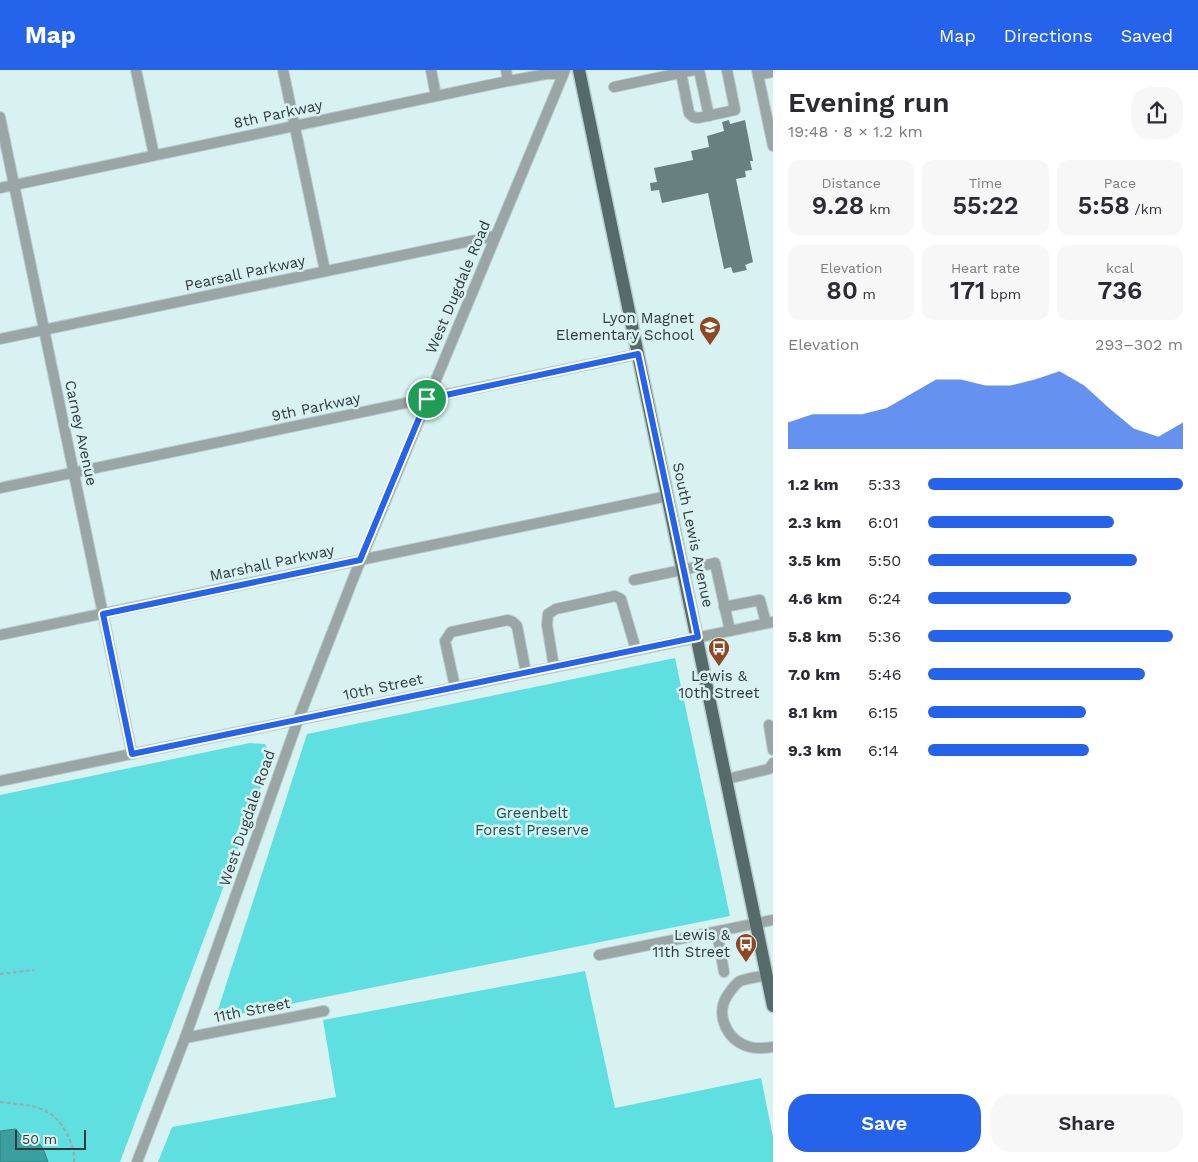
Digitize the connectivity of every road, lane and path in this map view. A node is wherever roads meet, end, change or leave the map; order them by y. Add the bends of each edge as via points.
1 (136, 70) edge
2 (283, 70) edge
3 (431, 70) edge
4 (506, 70) edge
5 (579, 70) edge
6 (694, 70) edge
7 (699, 70) edge
8 (727, 70) edge
9 (564, 72) edge
10 (757, 72) edge
11 (773, 72) edge
12 (681, 73) junction
13 (508, 81) junction
14 (614, 87) dead end
15 (436, 96) junction
16 (709, 116) junction
17 (0, 117) edge
18 (295, 126) junction
19 (773, 146) edge
20 (154, 156) junction
21 (14, 185) junction
22 (0, 188) edge
23 (495, 236) junction
24 (325, 271) junction
25 (44, 330) junction
26 (0, 339) edge
27 (638, 354) junction
28 (427, 399) junction
29 (73, 472) junction
30 (0, 488) edge
31 (668, 496) junction
32 (360, 560) junction
33 (683, 569) junction
34 (634, 580) dead end
35 (724, 608) junction
36 (103, 614) junction
37 (769, 622) edge
38 (730, 631) junction
39 (0, 635) edge
40 (698, 637) junction
41 (636, 650) junction
42 (554, 667) junction
43 (526, 673) junction
44 (454, 688) junction
45 (298, 720) junction
46 (769, 726) dead end
47 (773, 750) edge
48 (132, 754) junction
49 (773, 763) edge
50 (726, 779) junction
51 (0, 781) edge
52 (773, 920) edge
53 (756, 924) junction
54 (717, 932) junction
55 (599, 954) dead end
56 (34, 970) dead end
57 (724, 972) dead end
58 (0, 974) edge
59 (767, 975) junction
60 (773, 1006) edge
61 (324, 1011) dead end
62 (186, 1038) junction
63 (773, 1047) edge
64 (0, 1102) edge
65 (74, 1162) edge
66 (137, 1162) edge

1 - 20 street
2 - 18 street
3 - 15 street
4 - 13 street
5 - 27 main road, South Lewis Avenue
6 - 12 street
7 - 16 street
8 - 16 street via 735,110
9 - 13 street, 8th Parkway
9 - 23 street, West Dugdale Road
10 - 11 street
10 - 19 street
12 - 14 street
12 - 16 street via 689,112 693,117
13 - 15 street, 8th Parkway
15 - 18 street, 8th Parkway
17 - 21 street, Carney Avenue
18 - 20 street, 8th Parkway
18 - 24 street
20 - 21 street, 8th Parkway
21 - 22 street, 8th Parkway
21 - 25 street, Carney Avenue
23 - 24 street, Pearsall Parkway
23 - 28 street, West Dugdale Road
24 - 25 street, Pearsall Parkway
25 - 26 street, Pearsall Parkway
25 - 29 street, Carney Avenue
27 - 28 street, 9th Parkway
27 - 31 main road, South Lewis Avenue
28 - 29 street, 9th Parkway
28 - 32 street, West Dugdale Road
29 - 30 street, 9th Parkway
29 - 36 street, Carney Avenue
31 - 32 street, Marshall Parkway
31 - 33 main road, South Lewis Avenue
32 - 36 street, Marshall Parkway
32 - 45 street, West Dugdale Road
33 - 34 street
33 - 35 street via 715,563
33 - 40 main road, South Lewis Avenue
35 - 37 street via 760,600
35 - 38 street
36 - 39 street, Marshall Parkway
36 - 48 street, Carney Avenue
37 - 38 street, 10th Street
38 - 40 street, 10th Street
40 - 41 street, 10th Street
40 - 50 main road, South Lewis Avenue
41 - 42 street, 10th Street
41 - 42 street via 621,600 615,596 556,609 548,614
42 - 43 street, 10th Street
43 - 44 street, 10th Street
43 - 44 street via 517,626 508,620 451,632 447,636 445,641
44 - 45 street, 10th Street
45 - 48 street, 10th Street
45 - 62 street, West Dugdale Road
46 - 47 street
48 - 51 street, 10th Street
49 - 50 street via 769,768
50 - 53 main road, South Lewis Avenue
52 - 53 street
53 - 54 street
53 - 59 main road, South Lewis Avenue
54 - 55 street
54 - 57 street
56 - 58 path
59 - 60 main road, South Lewis Avenue
59 - 63 street via 740,982 732,988 721,1010 729,1034 740,1043 750,1047
61 - 62 street, 11th Street
62 - 66 street, West Dugdale Road
64 - 65 path via 36,1106 49,1111 58,1119 72,1144

